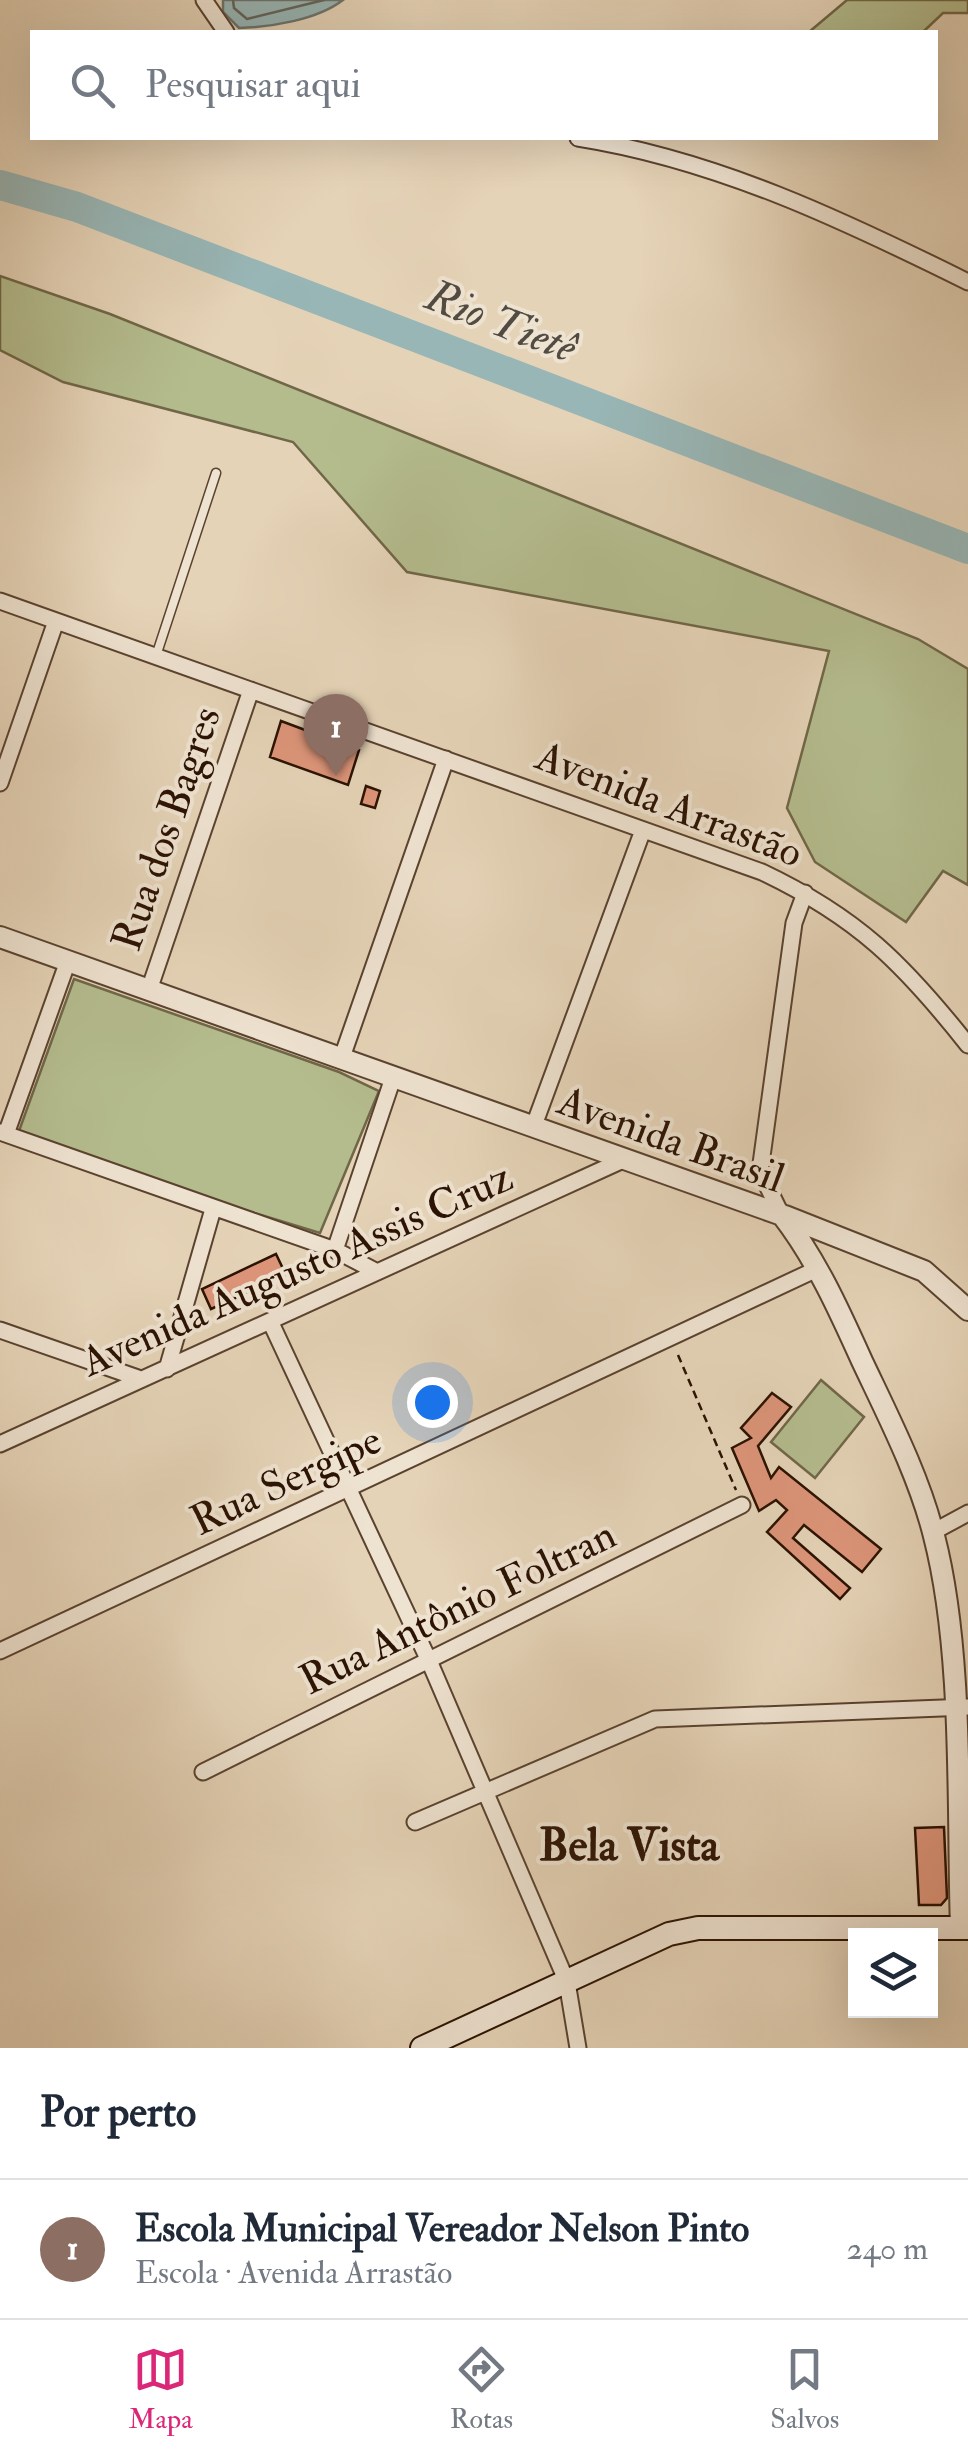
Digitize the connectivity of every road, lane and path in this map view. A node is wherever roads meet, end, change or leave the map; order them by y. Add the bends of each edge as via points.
1 (204, 0) edge
2 (224, 30) edge
3 (587, 140) edge
4 (968, 282) edge
5 (216, 473) dead end
6 (0, 601) edge
7 (56, 621) junction
8 (156, 656) junction
9 (251, 690) junction
10 (446, 760) junction
11 (0, 783) edge
12 (643, 830) junction
13 (805, 892) junction
14 (0, 937) edge
15 (68, 962) junction
16 (148, 990) junction
17 (968, 1045) edge
18 (341, 1060) junction
19 (394, 1078) junction
20 (533, 1128) junction
21 (3, 1133) edge
22 (623, 1160) junction
23 (213, 1208) junction
24 (782, 1215) junction
25 (335, 1250) junction
26 (817, 1269) junction
27 (377, 1272) junction
28 (968, 1310) edge
29 (271, 1323) junction
30 (0, 1330) edge
31 (671, 1340) junction
32 (167, 1369) junction
33 (138, 1378) junction
34 (0, 1444) edge
35 (351, 1490) junction
36 (742, 1505) joint
37 (968, 1513) edge
38 (933, 1532) junction
39 (0, 1651) edge
40 (430, 1663) junction
41 (961, 1707) edge
42 (203, 1772) dead end
43 (485, 1790) junction
44 (415, 1822) dead end
45 (964, 1929) edge
46 (567, 1982) junction
47 (422, 2048) edge
48 (578, 2048) edge

1 - 2 street
3 - 4 street via 726,172
5 - 8 lane
6 - 7 street, Avenida Arrastão
7 - 8 street, Avenida Arrastão
7 - 11 street
8 - 9 street, Avenida Arrastão
9 - 10 street, Avenida Arrastão
9 - 16 street, Rua dos Bagres
10 - 12 street, Avenida Arrastão
10 - 18 street
12 - 13 street, Avenida Arrastão
12 - 20 street
13 - 17 street via 879,944
13 - 24 street, Avenida Arrastão via 794,923 760,1171
14 - 15 street, Avenida Brasil
15 - 16 street, Avenida Brasil
15 - 21 street
16 - 18 street, Avenida Brasil
18 - 19 street, Avenida Brasil
19 - 20 street, Avenida Brasil
19 - 25 street
20 - 22 street, Avenida Brasil
21 - 23 street
22 - 24 street, Avenida Brasil
22 - 27 street, Avenida Augusto Assis Cruz
23 - 25 street
23 - 32 street
24 - 26 street, Avenida Brasil
24 - 28 street via 924,1272
25 - 27 street
26 - 31 street, Rua Sergipe
26 - 38 street, Avenida Brasil via 879,1396
27 - 29 street, Avenida Augusto Assis Cruz
29 - 32 street, Avenida Augusto Assis Cruz
29 - 35 street
30 - 33 street
31 - 35 street, Rua Sergipe
31 - 36 path
32 - 33 street, Avenida Augusto Assis Cruz
33 - 34 street, Avenida Augusto Assis Cruz
35 - 39 street, Rua Sergipe
35 - 40 street
36 - 40 street, Rua Antônio Foltran
37 - 38 street
38 - 41 street, Avenida Brasil
40 - 42 street, Rua Antônio Foltran
40 - 43 street
41 - 43 street via 655,1719
41 - 45 street, Avenida Brasil
43 - 44 street
43 - 46 street
45 - 46 main road via 698,1928 638,1944
46 - 47 main road
46 - 48 street

